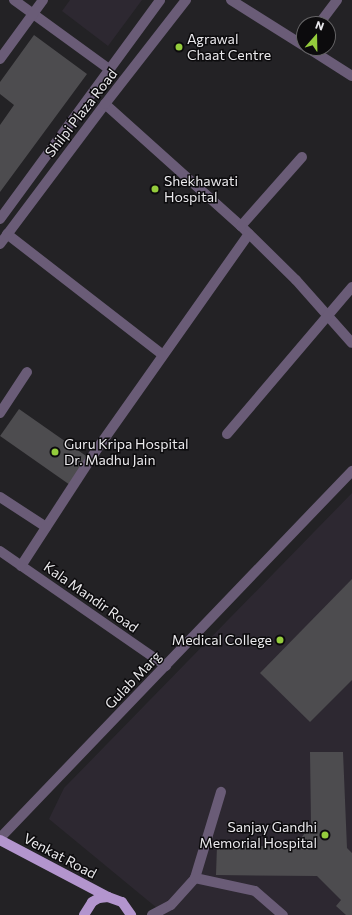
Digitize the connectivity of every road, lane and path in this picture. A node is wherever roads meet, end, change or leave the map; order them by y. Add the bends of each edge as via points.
1 (14, 0) edge
2 (43, 0) edge
3 (160, 0) edge
4 (186, 0) edge
5 (231, 0) edge
6 (337, 0) edge
7 (34, 13) junction
8 (326, 16) edge
9 (296, 40) edge
10 (321, 56) edge
11 (0, 59) edge
12 (109, 69) junction
13 (352, 76) edge
14 (105, 104) junction
15 (302, 157) dead end
16 (0, 219) edge
17 (241, 226) junction
18 (7, 234) junction
19 (249, 234) junction
20 (0, 244) edge
21 (352, 287) edge
22 (328, 317) junction
23 (352, 343) edge
24 (163, 355) junction
25 (27, 372) dead end
26 (0, 413) edge
27 (227, 434) dead end
28 (352, 471) edge
29 (0, 497) edge
30 (46, 528) junction
31 (0, 552) edge
32 (21, 566) junction
33 (166, 666) junction
34 (221, 792) dead end
35 (0, 839) edge
36 (195, 878) junction
37 (108, 897) junction
38 (84, 915) edge
39 (131, 915) edge
40 (152, 915) edge
41 (283, 915) edge

1 - 7 street
2 - 7 street
3 - 12 street, Shilpi Plaza Road
4 - 14 street, Shilpi Plaza Road
5 - 9 street
6 - 8 street
7 - 11 street
7 - 12 street
10 - 13 street
12 - 16 street, Shilpi Plaza Road
14 - 17 street
14 - 18 street, Shilpi Plaza Road
15 - 17 street
17 - 19 street
18 - 20 street, Shilpi Plaza Road
18 - 24 street
19 - 22 street via 296,280
19 - 24 street
21 - 22 street
22 - 23 street
22 - 27 street
24 - 30 street
25 - 26 street
28 - 33 street, Gulab Marg
29 - 30 street
30 - 32 street
31 - 32 street, Kala Mandir Road
32 - 33 street, Kala Mandir Road
33 - 35 street, Gulab Marg
34 - 36 street
35 - 37 main road, Venkat Road
36 - 40 street via 171,905
36 - 41 street via 255,891
37 - 38 main road via 92,902
37 - 39 main road, Venkat Road via 122,902

